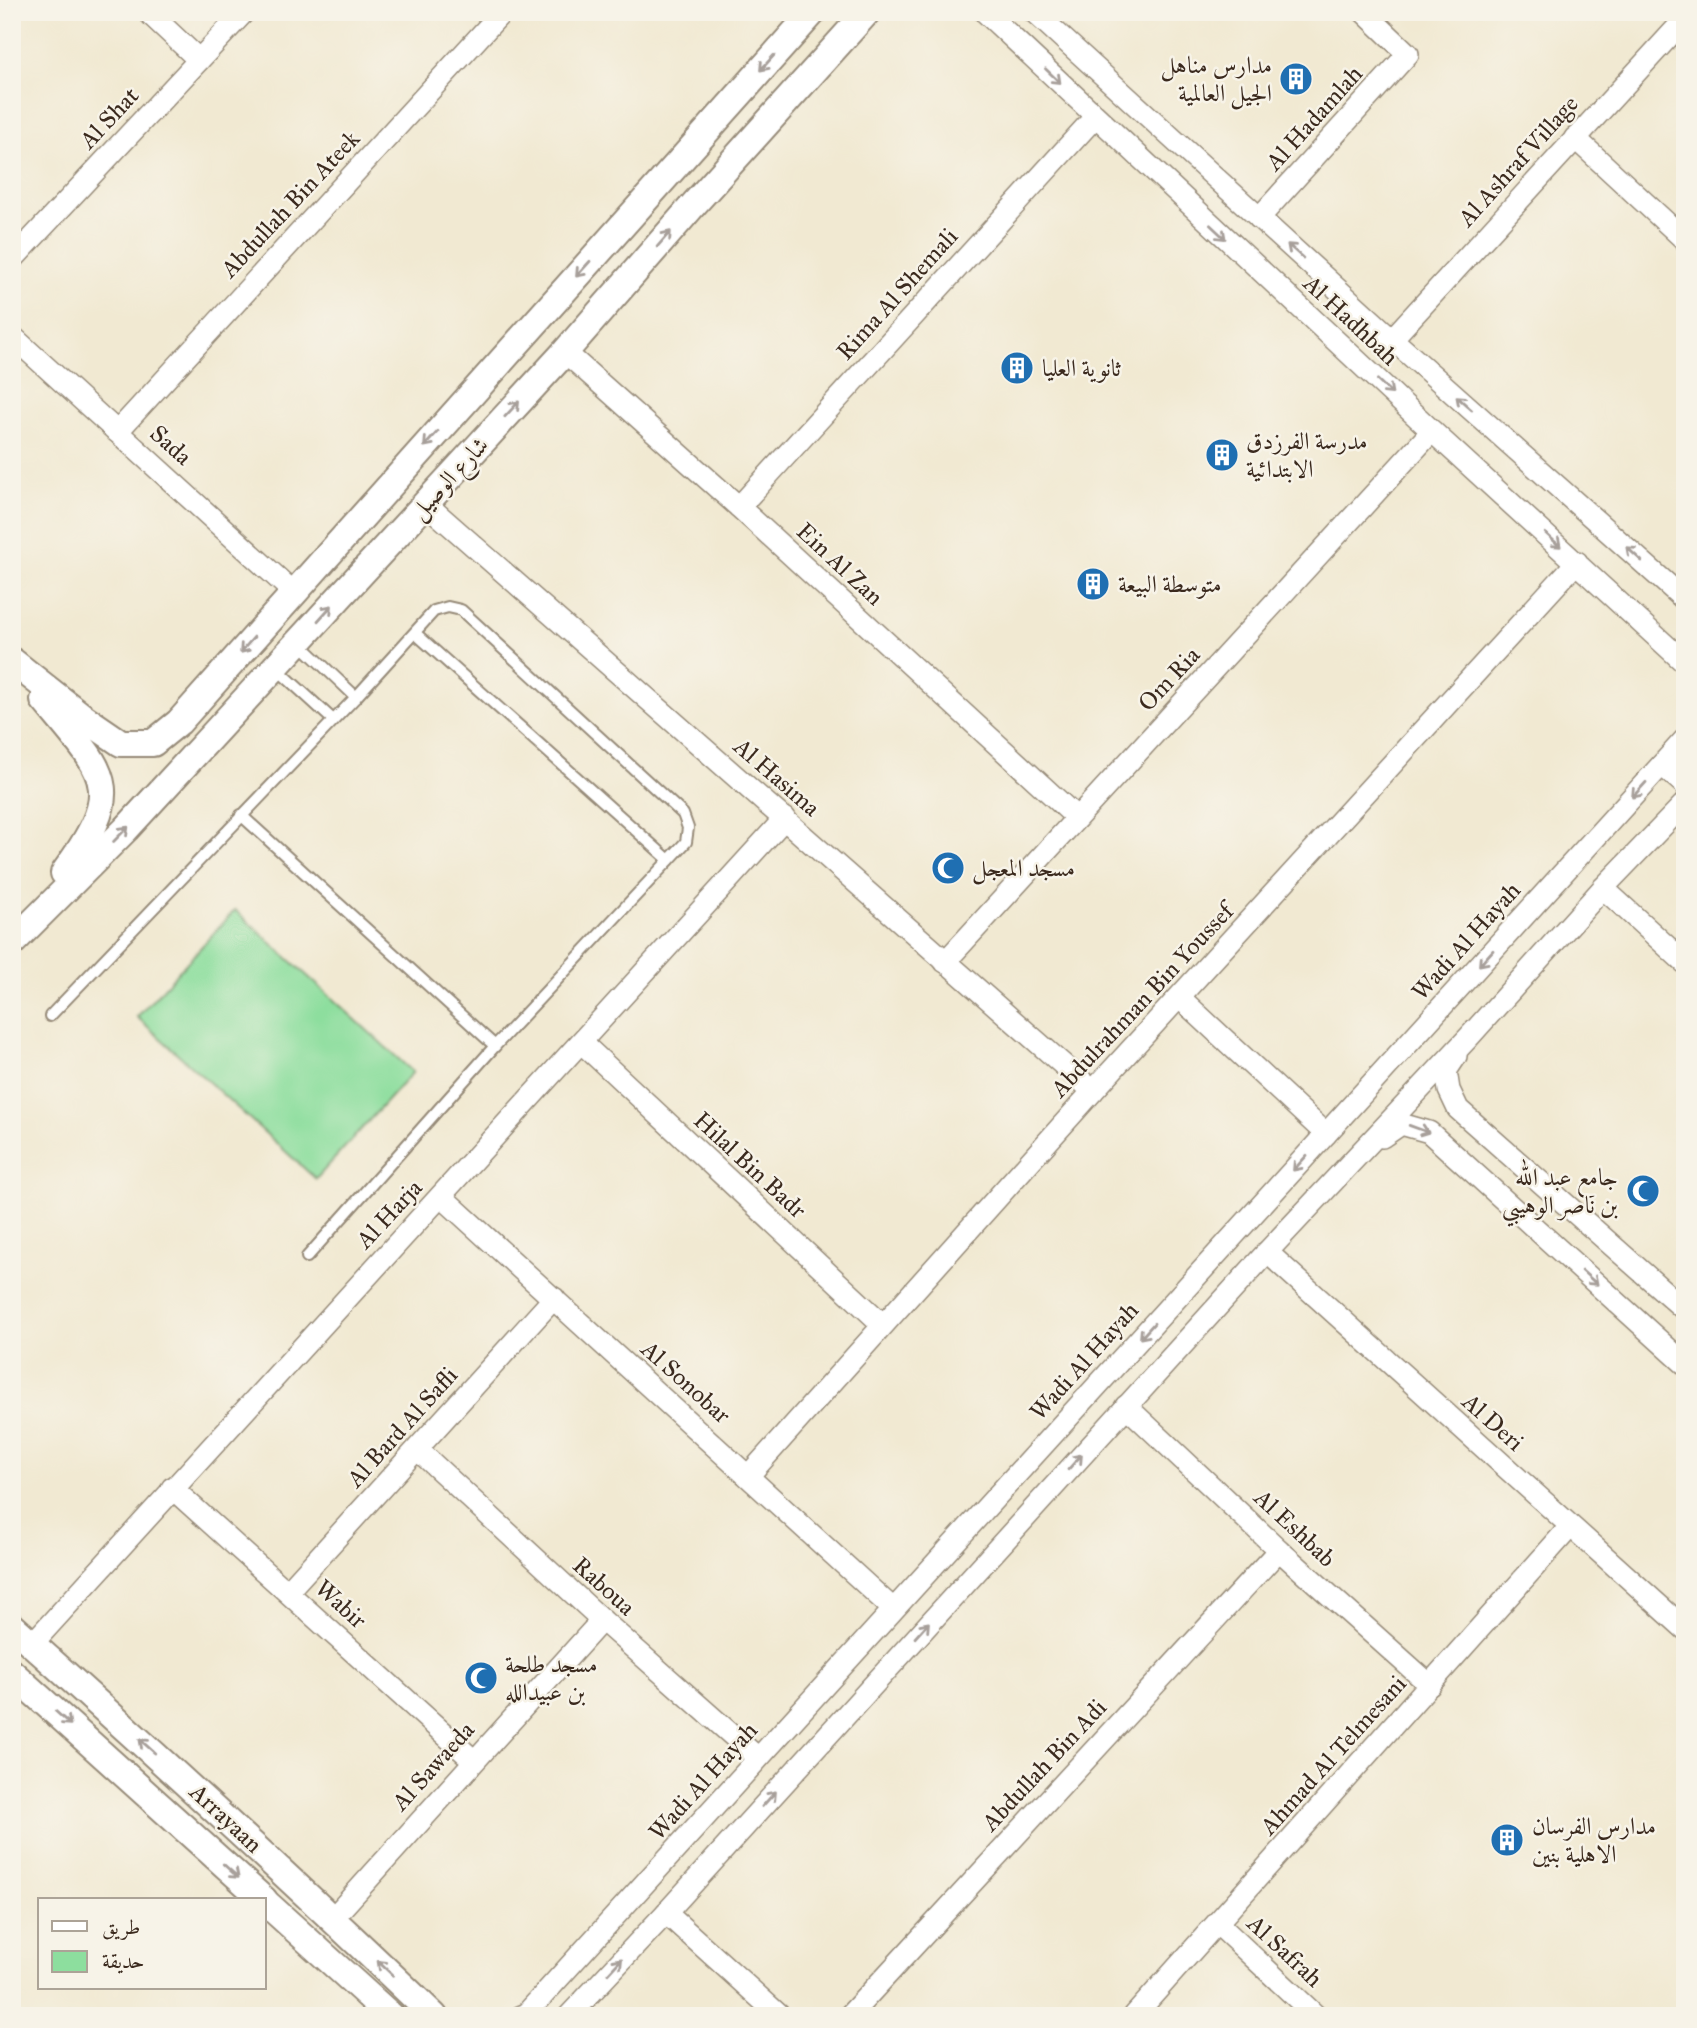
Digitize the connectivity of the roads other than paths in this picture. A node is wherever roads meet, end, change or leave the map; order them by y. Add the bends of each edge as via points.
1 (148, 12) edge
2 (244, 12) edge
3 (502, 12) edge
4 (813, 12) edge
5 (867, 12) edge
6 (985, 12) edge
7 (1364, 12) edge
8 (1038, 17) edge
9 (1685, 19) edge
10 (1018, 43) junction
11 (199, 60) junction
12 (1095, 117) junction
13 (1574, 138) junction
14 (664, 179) junction
15 (695, 204) junction
16 (1259, 218) junction
17 (1685, 240) edge
18 (12, 260) edge
19 (12, 336) edge
20 (1392, 340) junction
21 (565, 352) junction
22 (1432, 431) junction
23 (117, 432) junction
24 (425, 503) junction
25 (739, 507) junction
26 (1577, 562) junction
27 (293, 592) junction
28 (1685, 600) edge
29 (415, 633) junction
30 (298, 642) junction
31 (12, 661) edge
32 (1685, 663) edge
33 (275, 667) junction
34 (356, 697) junction
35 (333, 720) junction
36 (1685, 739) edge
37 (1662, 765) junction
38 (1685, 785) edge
39 (1685, 803) edge
40 (241, 815) junction
41 (785, 818) junction
42 (1076, 818) junction
43 (669, 860) junction
44 (1603, 888) junction
45 (16, 938) edge
46 (945, 962) junction
47 (1685, 963) edge
48 (1180, 998) junction
49 (50, 1016) dead end
50 (1469, 1037) junction
51 (582, 1043) junction
52 (495, 1046) junction
53 (1093, 1091) junction
54 (1326, 1134) junction
55 (1360, 1152) junction
56 (441, 1196) junction
57 (1267, 1252) junction
58 (307, 1257) dead end
59 (554, 1298) junction
60 (1684, 1309) edge
61 (882, 1324) junction
62 (1685, 1364) edge
63 (1126, 1406) junction
64 (418, 1450) junction
65 (749, 1475) junction
66 (172, 1488) junction
67 (1570, 1527) junction
68 (1279, 1550) junction
69 (288, 1591) junction
70 (894, 1609) junction
71 (602, 1620) junction
72 (1685, 1629) edge
73 (22, 1635) edge
74 (12, 1673) edge
75 (1430, 1685) junction
76 (758, 1758) junction
77 (473, 1760) junction
78 (170, 1767) junction
79 (145, 1793) junction
80 (261, 1898) edge
81 (266, 1903) edge
82 (666, 1913) junction
83 (333, 1917) junction
84 (1218, 1924) junction
85 (567, 1972) junction
86 (591, 1992) junction
87 (391, 2016) edge
88 (434, 2016) edge
89 (522, 2016) edge
90 (569, 2016) edge
91 (780, 2016) edge
92 (849, 2016) edge
93 (1134, 2016) edge
94 (1316, 2016) edge

1 - 11 street
2 - 11 street, Al Shat
3 - 23 street, Abdullah Bin Ateek
4 -> 14 street, شارع الوصيل
5 - 15 street, شارع الوصيل
6 - 10 street, Al Hadhbah
7 - 16 street, Al Hadamlah via 1408,54
8 - 10 street
8 - 16 street, Al Hadhbah
9 - 13 street, Al Ashraf Village
10 -> 12 street, Al Hadhbah
11 - 18 street, Al Shat
12 -> 22 street, Al Hadhbah
12 - 25 street, Rima Al Shemali
13 - 17 street
13 - 20 street, Al Ashraf Village
14 - 15 street
14 -> 27 street, شارع الوصيل
21 -> 15 street, شارع الوصيل
20 -> 16 street, Al Hadhbah
19 - 23 street, Sada
28 -> 20 street, Al Hadhbah
24 -> 21 street, شارع الوصيل
21 - 25 street, Ein Al Zan
22 -> 26 street, Al Hadhbah
22 - 42 street, Om Ria
23 - 27 street, Sada
30 -> 24 street, شارع الوصيل
24 - 41 street, Al Hasima
25 - 42 street, Ein Al Zan
26 - 32 street, Al Hadhbah
26 - 48 street, Abdulrahman Bin Youssef
27 -> 31 street, شارع الوصيل via 179,722 153,743 121,743
29 - 34 lane
29 - 43 lane
29 - 43 lane via 434,611 461,610 683,814 686,842
30 - 33 street, شارع الوصيل
30 - 34 lane
31 - 45 street via 91,757 102,776 103,804 86,843
33 - 35 lane
45 -> 33 street, شارع الوصيل via 126,829
34 - 35 lane
35 - 40 lane
36 - 37 street, Wadi Al Hayah
37 - 38 street
37 -> 54 street, Wadi Al Hayah
39 - 44 street
40 - 49 lane
40 - 52 lane
41 - 46 street, Al Hasima
41 - 51 street, Al Harja
42 - 46 street, Om Ria
43 - 52 lane
44 - 47 street
44 - 50 street
46 - 53 street, Al Hasima
48 - 53 street, Abdulrahman Bin Youssef
48 - 54 street
50 - 55 street
50 - 60 street via 1446,1070 1458,1109
51 - 56 street, Al Harja
51 - 61 street, Hilal Bin Badr
52 - 58 lane
53 - 61 street, Abdulrahman Bin Youssef
54 -> 70 street, Wadi Al Hayah
55 - 57 street
55 -> 62 street via 1401,1124 1429,1132
56 - 59 street, Al Sonobar
56 - 66 street, Al Harja
57 - 63 street
57 - 67 street, Al Deri
59 - 64 street, Al Bard Al Safli
59 - 65 street, Al Sonobar
61 - 65 street, Abdulrahman Bin Youssef
63 - 68 street, Al Eshbab
82 -> 63 street
64 - 69 street, Al Bard Al Safli
64 - 71 street, Raboua
65 - 70 street, Al Sonobar
66 - 69 street, Wabir
66 - 73 street, Al Harja
67 - 72 street, Al Deri
67 - 75 street, Ahmad Al Telmesani
68 - 75 street, Al Eshbab
68 - 92 street, Abdullah Bin Adi
69 - 77 street, Wabir
70 - 76 street, Wadi Al Hayah
71 - 76 street, Raboua
71 - 77 street, Al Sawaeda
78 -> 73 street, Arrayaan
74 -> 79 street, Arrayaan
75 - 84 street, Ahmad Al Telmesani
76 - 85 street, Wadi Al Hayah
77 - 83 street, Al Sawaeda
78 - 79 street
78 - 83 street, Arrayaan
79 -> 80 street, Arrayaan
81 - 87 street, Arrayaan
86 -> 82 street
82 - 91 street
88 -> 83 street, Arrayaan
84 - 93 street, Ahmad Al Telmesani
84 - 94 street, Al Safrah
85 - 86 street
85 - 89 street, Wadi Al Hayah
86 - 90 street

